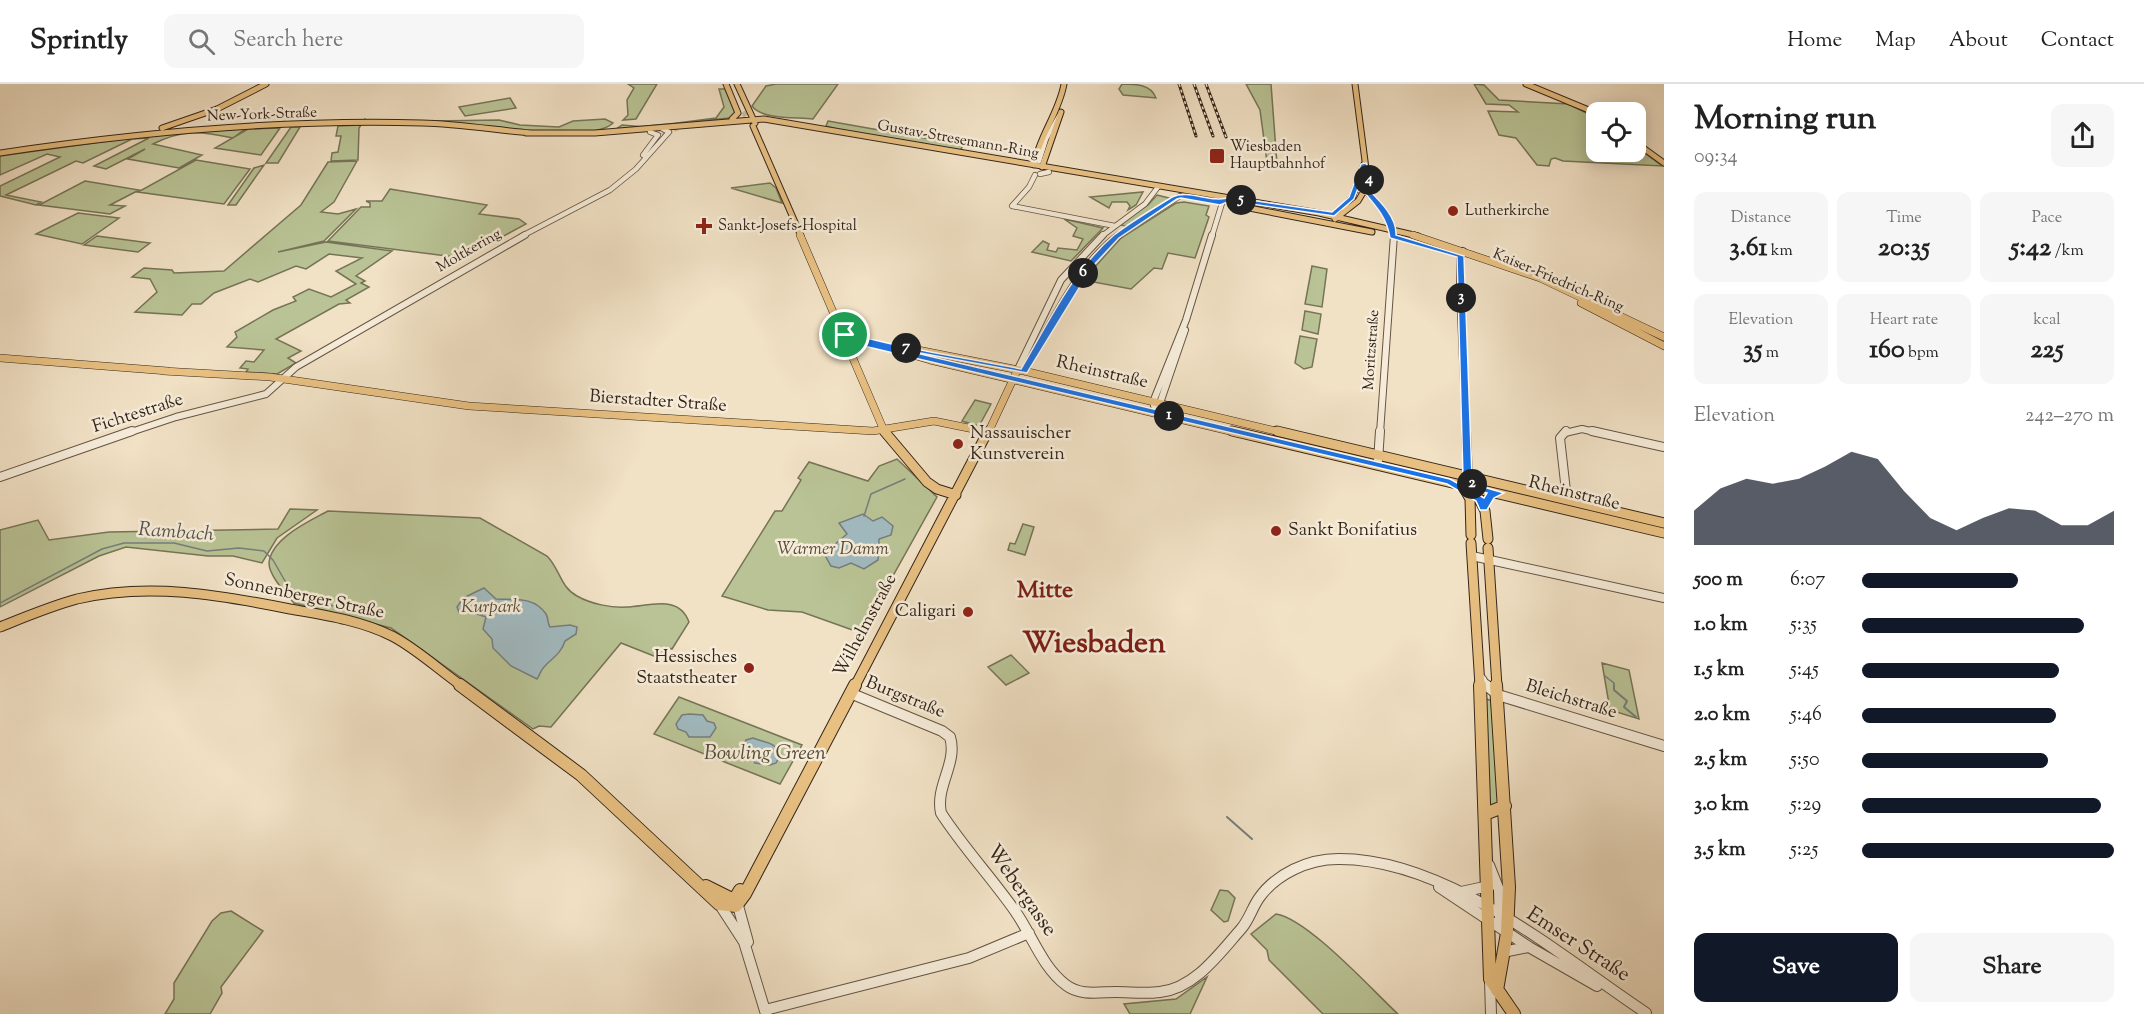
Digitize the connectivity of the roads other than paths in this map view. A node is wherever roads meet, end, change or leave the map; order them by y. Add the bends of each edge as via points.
1 (266, 84) edge
2 (726, 84) edge
3 (731, 84) edge
4 (737, 84) edge
5 (1355, 84) edge
6 (1526, 84) edge
7 (1068, 86) edge
8 (217, 109) junction
9 (1586, 109) edge
10 (744, 111) junction
11 (1061, 113) junction
12 (732, 119) junction
13 (1053, 119) junction
14 (720, 121) junction
15 (753, 123) junction
16 (170, 125) junction
17 (227, 127) junction
18 (680, 127) tunnel mouth
19 (813, 127) junction
20 (1052, 127) junction
21 (660, 128) junction
22 (187, 130) junction
23 (669, 130) junction
24 (650, 132) junction
25 (144, 133) junction
26 (526, 133) junction
27 (662, 135) tunnel mouth
28 (131, 136) junction
29 (110, 137) junction
30 (911, 146) junction
31 (652, 147) junction
32 (1646, 150) edge
33 (0, 153) edge
34 (647, 153) junction
35 (1014, 162) junction
36 (1037, 163) junction
37 (1664, 163) edge
38 (1364, 164) junction
39 (624, 180) junction
40 (1357, 188) junction
41 (1157, 189) junction
42 (1365, 192) junction
43 (1180, 196) junction
44 (1226, 202) junction
45 (1019, 204) junction
46 (789, 205) junction
47 (1030, 210) junction
48 (1285, 214) junction
49 (1328, 215) junction
50 (1339, 217) junction
51 (1119, 221) junction
52 (1102, 224) junction
53 (1114, 226) junction
54 (1105, 233) junction
55 (1393, 234) junction
56 (1115, 238) junction
57 (1462, 254) junction
58 (846, 337) junction
59 (1664, 337) edge
60 (1664, 346) edge
61 (0, 358) edge
62 (957, 362) junction
63 (1020, 371) junction
64 (281, 380) junction
65 (1015, 380) junction
66 (1157, 403) junction
67 (1156, 413) junction
68 (1206, 415) junction
69 (1204, 424) junction
70 (884, 430) junction
71 (988, 432) junction
72 (1286, 433) junction
73 (1280, 443) junction
74 (1664, 447) edge
75 (1378, 460) junction
76 (0, 477) edge
77 (1468, 477) junction
78 (1469, 488) junction
79 (1499, 493) junction
80 (956, 495) junction
81 (1567, 500) junction
82 (1482, 504) junction
83 (1664, 523) edge
84 (1664, 533) edge
85 (1472, 556) junction
86 (1489, 560) junction
87 (1664, 598) edge
88 (0, 627) edge
89 (1494, 645) junction
90 (1478, 651) junction
91 (1479, 672) junction
92 (850, 693) junction
93 (1498, 695) junction
94 (1664, 746) edge
95 (1505, 806) junction
96 (940, 813) joint
97 (1485, 814) junction
98 (1488, 861) junction
99 (1417, 874) junction
100 (699, 882) junction
101 (1489, 886) junction
102 (1457, 891) junction
103 (735, 903) junction
104 (719, 904) junction
105 (1498, 920) junction
106 (738, 927) junction
107 (1029, 933) junction
108 (1529, 947) junction
109 (1503, 952) junction
110 (750, 955) junction
111 (1495, 984) junction
112 (765, 1012) edge
113 (1648, 1013) edge
114 (1492, 1014) edge
115 (1516, 1014) edge

1 - 8 main road
2 - 10 main road
3 - 10 main road
4 - 10 main road
5 - 38 main road
6 - 9 main road
7 - 11 main road
7 - 13 main road
8 - 16 main road
8 - 17 main road via 209,121
10 - 12 main road
10 - 15 main road
10 - 19 main road
11 - 20 street
11 - 36 main road
12 - 14 main road, New-York-Straße
12 - 15 main road, New-York-Straße
13 - 20 street
13 - 36 main road
14 - 18 street
14 - 21 main road, New-York-Straße
15 - 19 main road, Gustav-Stresemann-Ring
15 - 23 main road, New-York-Straße
15 - 30 main road, Gustav-Stresemann-Ring
15 - 46 main road
15 - 46 main road via 781,176
16 - 25 main road
16 - 29 main road
17 - 22 main road, New-York-Straße
17 - 26 main road, New-York-Straße via 412,123
19 - 30 main road, Gustav-Stresemann-Ring
20 - 36 street
21 - 23 street
21 - 26 main road, New-York-Straße
22 - 25 main road, New-York-Straße
22 - 28 main road
23 - 24 main road, New-York-Straße
23 - 31 street, Moltkering
24 - 26 main road, New-York-Straße
24 - 31 street via 658,135
25 - 28 main road
25 - 29 main road, New-York-Straße
27 - 31 street, Moltkering
28 - 33 main road, New-York-Straße
29 - 33 main road, New-York-Straße
30 - 35 main road, Gustav-Stresemann-Ring
30 - 36 main road, Gustav-Stresemann-Ring
31 - 34 street, Moltkering
32 - 37 main road
34 - 39 street, Moltkering
34 - 39 street, Moltkering
35 - 36 main road, Gustav-Stresemann-Ring
35 - 36 main road
36 - 41 main road, Gustav-Stresemann-Ring
36 - 41 main road, Gustav-Stresemann-Ring via 1049,172
36 - 45 street
38 - 40 main road
38 - 42 main road via 1368,177
39 - 64 street, Moltkering via 598,198 496,250
40 - 42 street
40 - 49 main road via 1337,213
41 - 43 main road
41 - 44 main road
41 - 51 street via 1148,202
42 - 50 main road
42 - 55 street via 1377,201
43 - 44 main road
43 - 56 street
44 - 48 main road, Kaiser-Friedrich-Ring
44 - 49 main road, Kaiser-Friedrich-Ring
44 - 66 street
45 - 47 street
45 - 47 street via 1012,206
46 - 58 main road
47 - 52 street
48 - 50 main road via 1329,220
48 - 55 main road, Kaiser-Friedrich-Ring
49 - 50 main road, Kaiser-Friedrich-Ring
50 - 55 main road, Kaiser-Friedrich-Ring
51 - 52 street
51 - 53 street
52 - 53 street
52 - 54 street
53 - 54 street
53 - 56 street via 1123,229
54 - 56 street
54 - 63 street via 1066,274 1036,324
55 - 57 main road, Kaiser-Friedrich-Ring
55 - 75 street, Moritzstraße
56 - 63 street via 1082,275
57 - 59 main road, Kaiser-Friedrich-Ring via 1563,288
57 - 60 main road, Kaiser-Friedrich-Ring via 1572,298
57 - 77 street
58 - 62 main road, Rheinstraße
58 - 70 main road
61 - 64 main road, Bierstadter Straße
62 - 63 main road, Rheinstraße
62 - 65 main road, Rheinstraße
63 - 65 main road, Wilhelmstraße
63 - 66 main road, Rheinstraße
64 - 70 main road, Bierstadter Straße via 483,407
64 - 76 street, Fichtestraße via 263,396 200,410
65 - 67 main road, Rheinstraße
65 - 71 main road, Wilhelmstraße
66 - 67 street
66 - 68 main road, Rheinstraße
67 - 69 main road, Rheinstraße
68 - 69 main road via 1200,418
68 - 72 main road, Rheinstraße
69 - 73 main road, Rheinstraße
70 - 71 main road, Bierstadter Straße via 933,422
70 - 80 main road via 896,450 927,482
71 - 80 main road, Wilhelmstraße
72 - 73 main road via 1290,438
72 - 75 main road, Rheinstraße
73 - 75 main road, Rheinstraße
74 - 81 street via 1582,429 1566,431 1560,438
75 - 77 main road, Rheinstraße
75 - 78 main road, Rheinstraße
77 - 78 main road
77 - 81 main road, Rheinstraße
78 - 79 main road, Rheinstraße
78 - 82 main road
78 - 85 main road
79 - 82 main road via 1490,495
79 - 84 main road, Rheinstraße
80 - 92 main road, Wilhelmstraße
81 - 83 main road, Rheinstraße
82 - 86 main road
85 - 86 street
85 - 90 main road
86 - 87 street
86 - 89 main road
88 - 100 main road, Sonnenberger Straße via 75,599 138,590 228,598 377,629 411,648 574,769
89 - 90 main road
89 - 93 main road
90 - 91 main road
91 - 93 street, Bleichstraße via 1488,689
91 - 97 main road
92 - 96 street, Burgstraße via 947,734 954,746 937,796
92 - 103 main road, Wilhelmstraße
93 - 94 street, Bleichstraße
93 - 95 main road
95 - 97 main road
95 - 105 main road via 1509,887
96 - 107 street, Webergasse
97 - 98 main road
98 - 101 main road
98 - 105 street via 1499,890
99 - 102 street
99 - 105 street
99 - 107 street, Webergasse via 1358,859 1305,865 1267,889 1242,927 1203,969 1177,988 1161,992 1073,989 1055,974
100 - 103 main road, Sonnenberger Straße
100 - 104 main road, Sonnenberger Straße
101 - 102 street
101 - 105 main road
102 - 105 street
103 - 104 main road
103 - 106 street
103 - 110 street
104 - 106 street, Sonnenberger Straße
105 - 108 street, Emser Straße
105 - 109 main road
105 - 111 main road
105 - 113 street, Emser Straße
106 - 110 street
107 - 112 street via 981,954
108 - 109 street
108 - 113 street, Emser Straße
109 - 111 main road
110 - 112 street
111 - 114 street
111 - 115 main road

